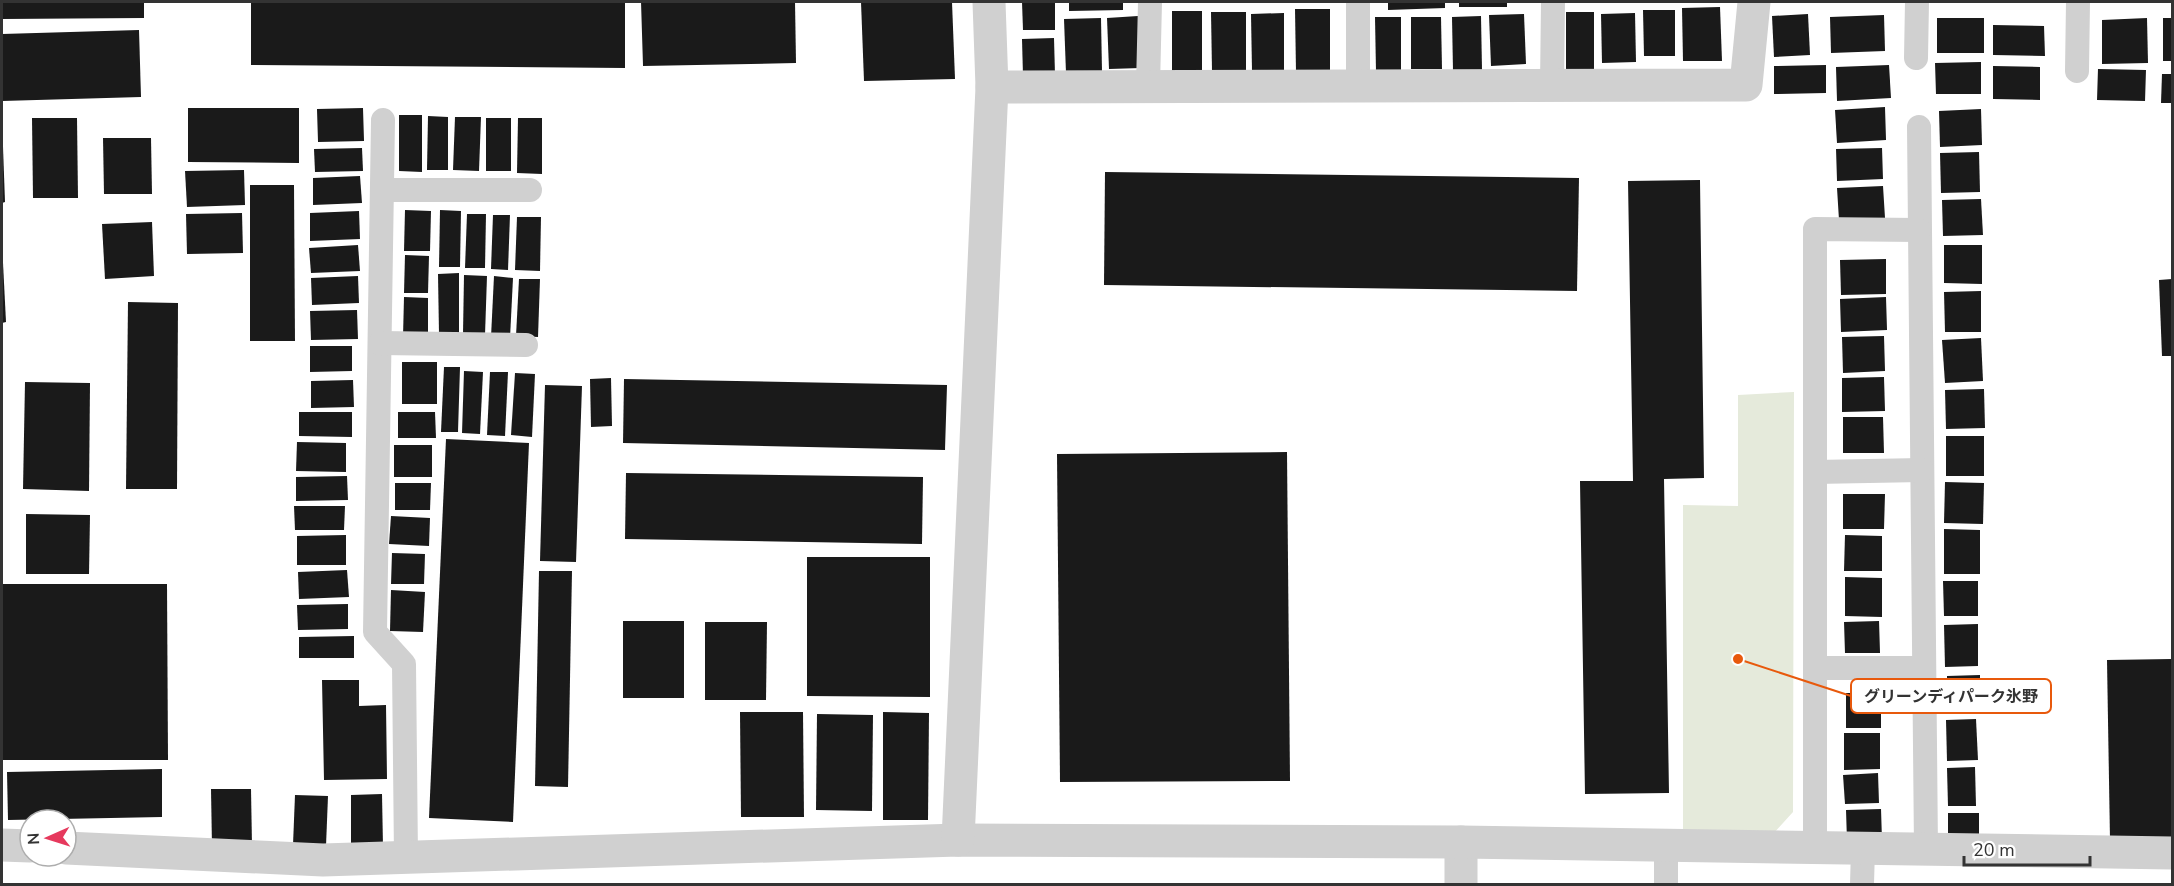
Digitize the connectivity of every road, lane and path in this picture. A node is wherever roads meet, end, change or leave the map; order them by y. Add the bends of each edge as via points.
1 (990, 2) edge
2 (1150, 2) edge
3 (1358, 2) edge
4 (1553, 2) edge
5 (1754, 2) edge
6 (1917, 2) edge
7 (2078, 2) edge
8 (1917, 58) dead end
9 (2077, 71) dead end
10 (1552, 85) junction
11 (1148, 86) junction
12 (1358, 86) junction
13 (992, 87) junction
14 (383, 120) dead end
15 (1919, 126) dead end
16 (382, 190) junction
17 (530, 190) dead end
18 (1919, 230) junction
19 (380, 343) junction
20 (526, 345) dead end
21 (1922, 470) junction
22 (1815, 472) junction
23 (1815, 668) junction
24 (1924, 668) junction
25 (958, 840) junction
26 (1461, 842) junction
27 (2, 845) edge
28 (1666, 845) junction
29 (18, 846) edge
30 (1815, 848) junction
31 (78, 849) edge
32 (1863, 849) junction
33 (1926, 849) junction
34 (2172, 853) edge
35 (406, 858) junction
36 (1461, 885) edge
37 (1666, 885) edge
38 (1862, 885) edge

1 - 13 street
2 - 11 lane
3 - 12 lane
4 - 10 lane
5 - 10 street via 1746,85
6 - 8 lane
7 - 9 lane
10 - 12 street
11 - 12 street
11 - 13 street
13 - 25 street
14 - 16 lane
15 - 18 lane
16 - 17 lane
16 - 19 lane
18 - 21 lane
18 - 22 lane via 1815,229
19 - 20 lane
19 - 35 lane via 375,632 404,664
21 - 22 lane
21 - 24 lane
22 - 23 lane
23 - 24 lane
23 - 30 lane
24 - 33 lane
25 - 26 street
25 - 35 street
26 - 28 street
26 - 36 street
27 - 29 street
28 - 30 street
28 - 37 lane
30 - 32 street
31 - 35 street via 323,860
32 - 33 street
32 - 38 lane
33 - 34 street

